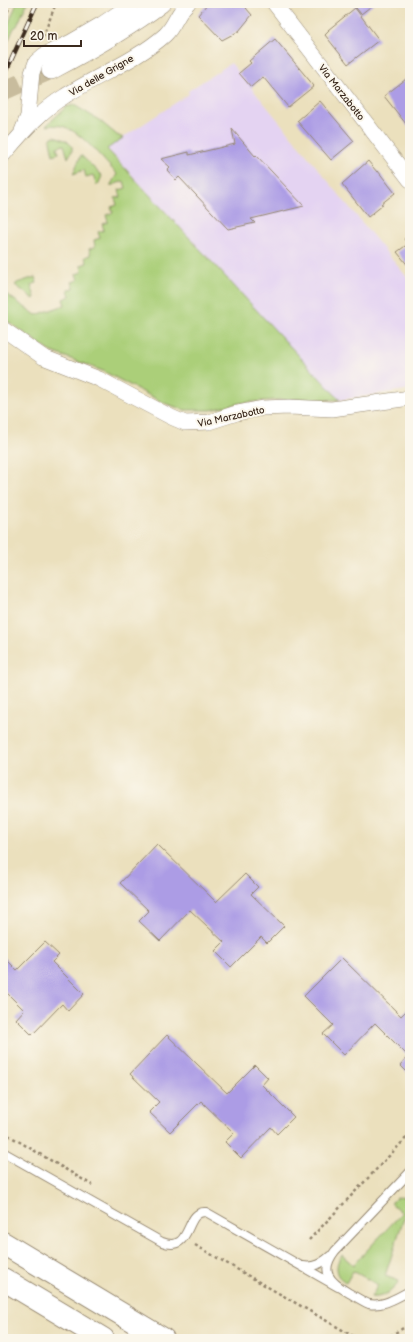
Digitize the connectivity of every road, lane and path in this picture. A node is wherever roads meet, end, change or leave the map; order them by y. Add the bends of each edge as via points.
1 (11, 3) edge
2 (56, 3) edge
3 (133, 3) edge
4 (161, 3) edge
5 (188, 3) edge
6 (274, 3) edge
7 (3, 23) edge
8 (47, 62) junction
9 (31, 82) junction
10 (64, 97) junction
11 (19, 136) junction
12 (3, 155) edge
13 (410, 180) edge
14 (3, 329) edge
15 (410, 398) edge
16 (410, 1134) edge
17 (3, 1152) edge
18 (410, 1172) edge
19 (410, 1185) edge
20 (392, 1191) junction
21 (310, 1240) dead end
22 (3, 1243) edge
23 (335, 1251) junction
24 (298, 1264) junction
25 (3, 1279) edge
26 (338, 1287) junction
27 (410, 1291) edge
28 (410, 1324) edge
29 (103, 1339) edge
30 (163, 1339) edge
31 (385, 1339) edge

1 - 7 path
2 - 8 path via 42,38 41,45
3 - 8 street via 71,42
4 - 8 street via 94,47
5 - 10 street, Via delle Grigne via 180,11 171,29 158,40
6 - 13 street, Via Marzabotto
8 - 9 street via 36,62
9 - 10 street, Via delle Grigne via 36,94 43,100 53,101
9 - 11 street via 28,116
10 - 11 street, Via delle Grigne via 34,120
11 - 12 street, Via delle Grigne
14 - 15 street, Via Marzabotto via 43,357 99,379 185,423 209,422 263,408 332,409
16 - 21 path
17 - 24 lane via 166,1244 181,1241 198,1214 203,1211
18 - 20 lane
19 - 20 lane via 402,1185
20 - 23 lane
22 - 30 highway
23 - 24 lane via 318,1265 310,1267
23 - 26 lane via 327,1268 328,1275
24 - 26 lane
25 - 29 highway
26 - 27 lane via 374,1305 386,1303
28 - 31 path

